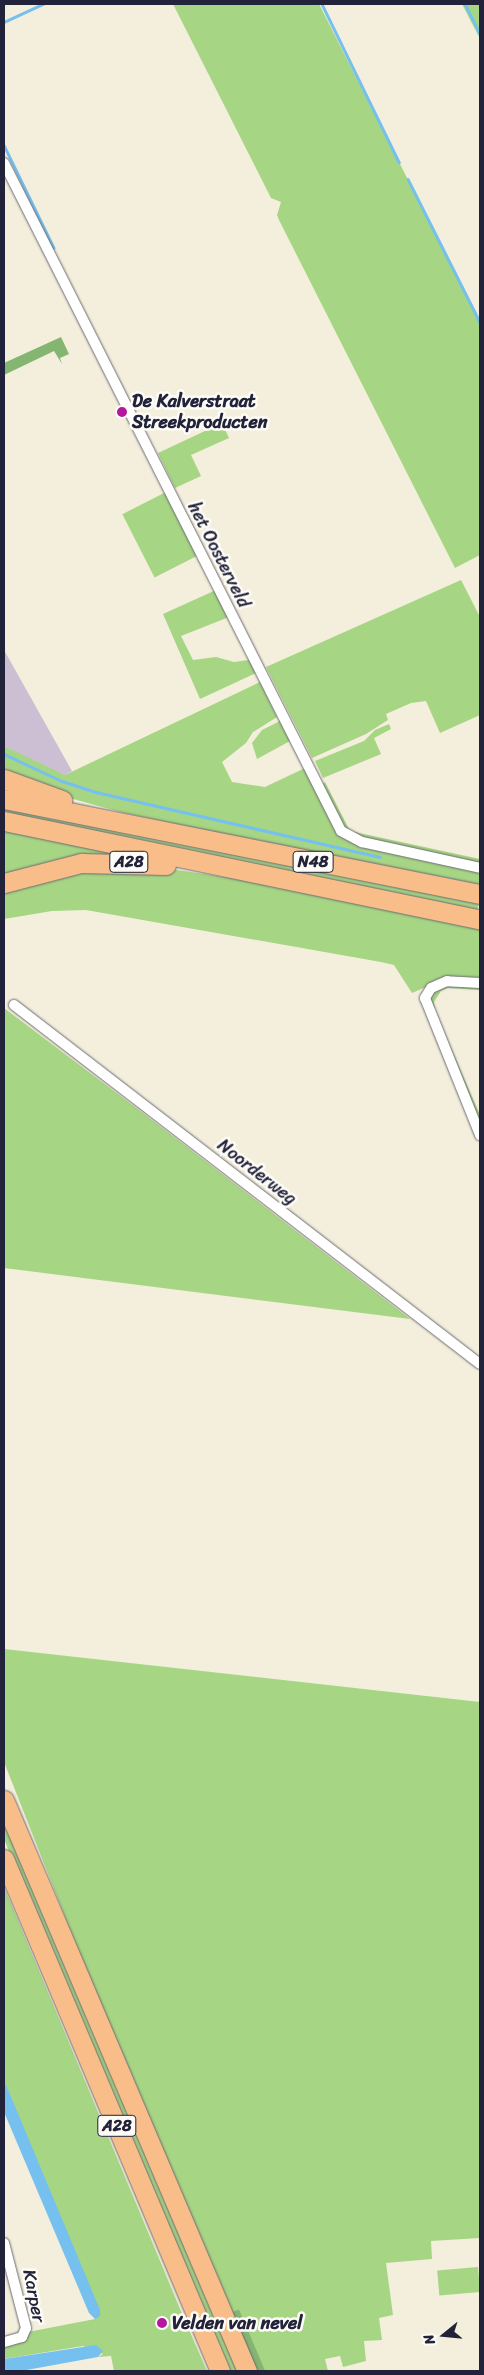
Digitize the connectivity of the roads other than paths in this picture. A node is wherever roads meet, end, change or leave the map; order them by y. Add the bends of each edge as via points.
1 (4, 163) edge
2 (4, 779) edge
3 (4, 800) edge
4 (4, 821) edge
5 (147, 827) junction
6 (480, 868) edge
7 (257, 873) junction
8 (4, 883) edge
9 (480, 894) edge
10 (480, 920) edge
11 (480, 983) edge
12 (14, 1005) dead end
13 (480, 1136) edge
14 (480, 1364) edge
15 (4, 1800) edge
16 (4, 1859) edge
17 (4, 2243) edge
18 (4, 2342) edge
19 (220, 2371) edge
20 (247, 2371) edge

1 - 6 street, het Oosterveld via 341,831 362,842
2 - 5 highway, N48
3 - 5 highway, N48
4 - 7 highway, N48
5 - 9 highway, N48
7 - 8 highway, A28 via 103,862 53,868
7 - 10 highway, N48
11 - 13 street via 447,981 431,988 425,998
12 - 14 street, Noorderweg
15 - 20 highway, A28
16 - 19 highway, A28
17 - 18 street, Karper via 26,2328 22,2337

